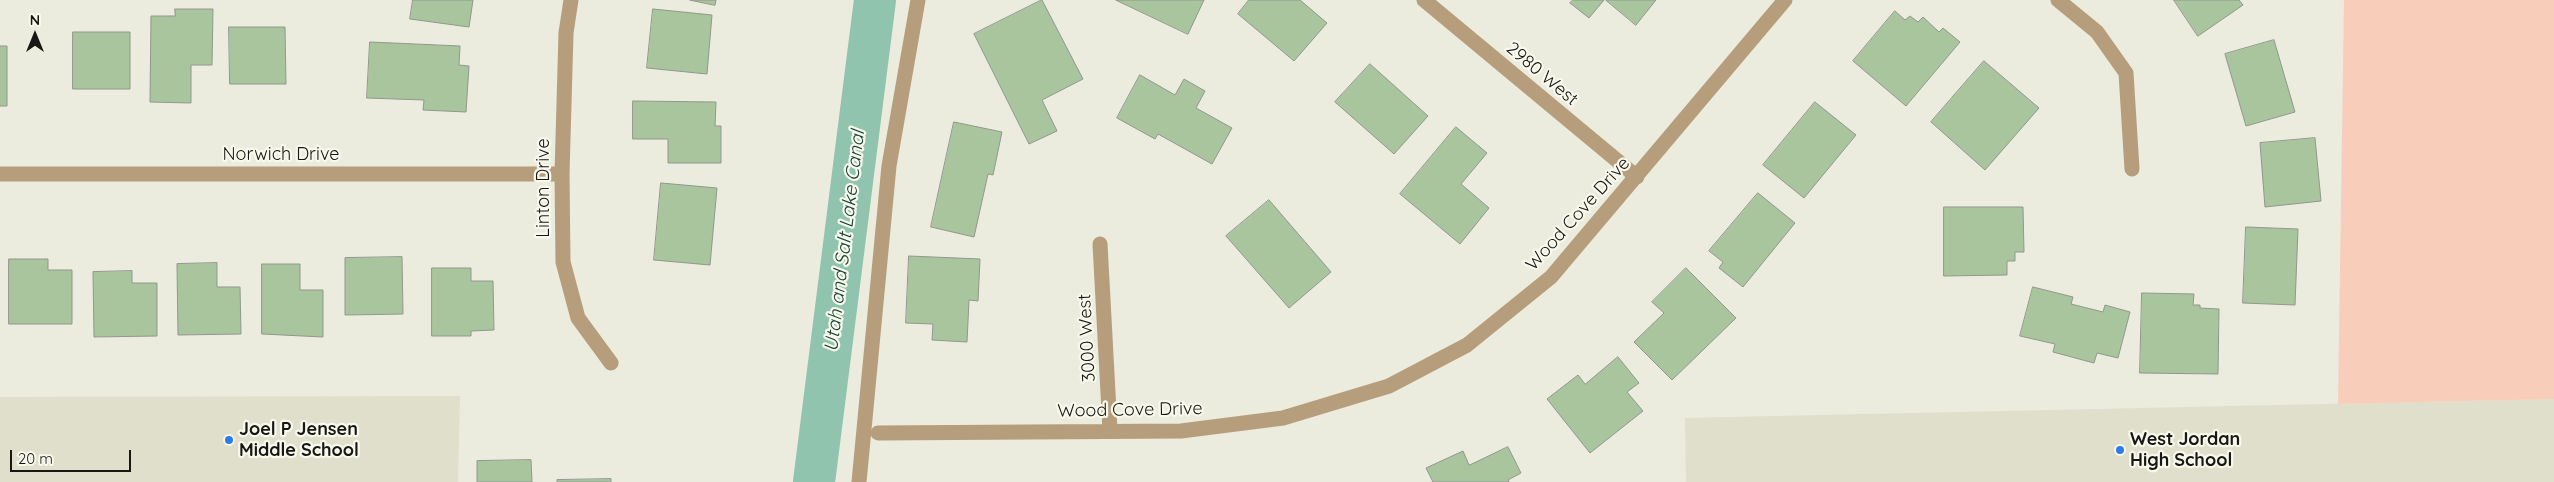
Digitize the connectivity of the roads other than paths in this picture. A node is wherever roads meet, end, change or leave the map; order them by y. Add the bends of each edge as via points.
1 (571, 0) edge
2 (918, 0) edge
3 (1424, 0) edge
4 (1784, 0) edge
5 (2058, 0) edge
6 (2132, 169) dead end
7 (0, 174) edge
8 (562, 174) junction
9 (1636, 177) junction
10 (1100, 244) dead end
11 (611, 363) dead end
12 (1110, 430) junction
13 (878, 433) dead end
14 (859, 482) edge

1 - 8 street, Linton Drive via 566,33
2 - 14 street via 889,166
3 - 9 street, 2980 West
4 - 9 street, Wood Cove Drive
5 - 6 street via 2096,32 2126,73
7 - 8 street, Norwich Drive
8 - 11 street, Linton Drive via 563,262 578,318
9 - 12 street, Wood Cove Drive via 1551,277 1467,345 1389,386 1283,418 1181,431
10 - 12 street, 3000 West
12 - 13 street, Wood Cove Drive

